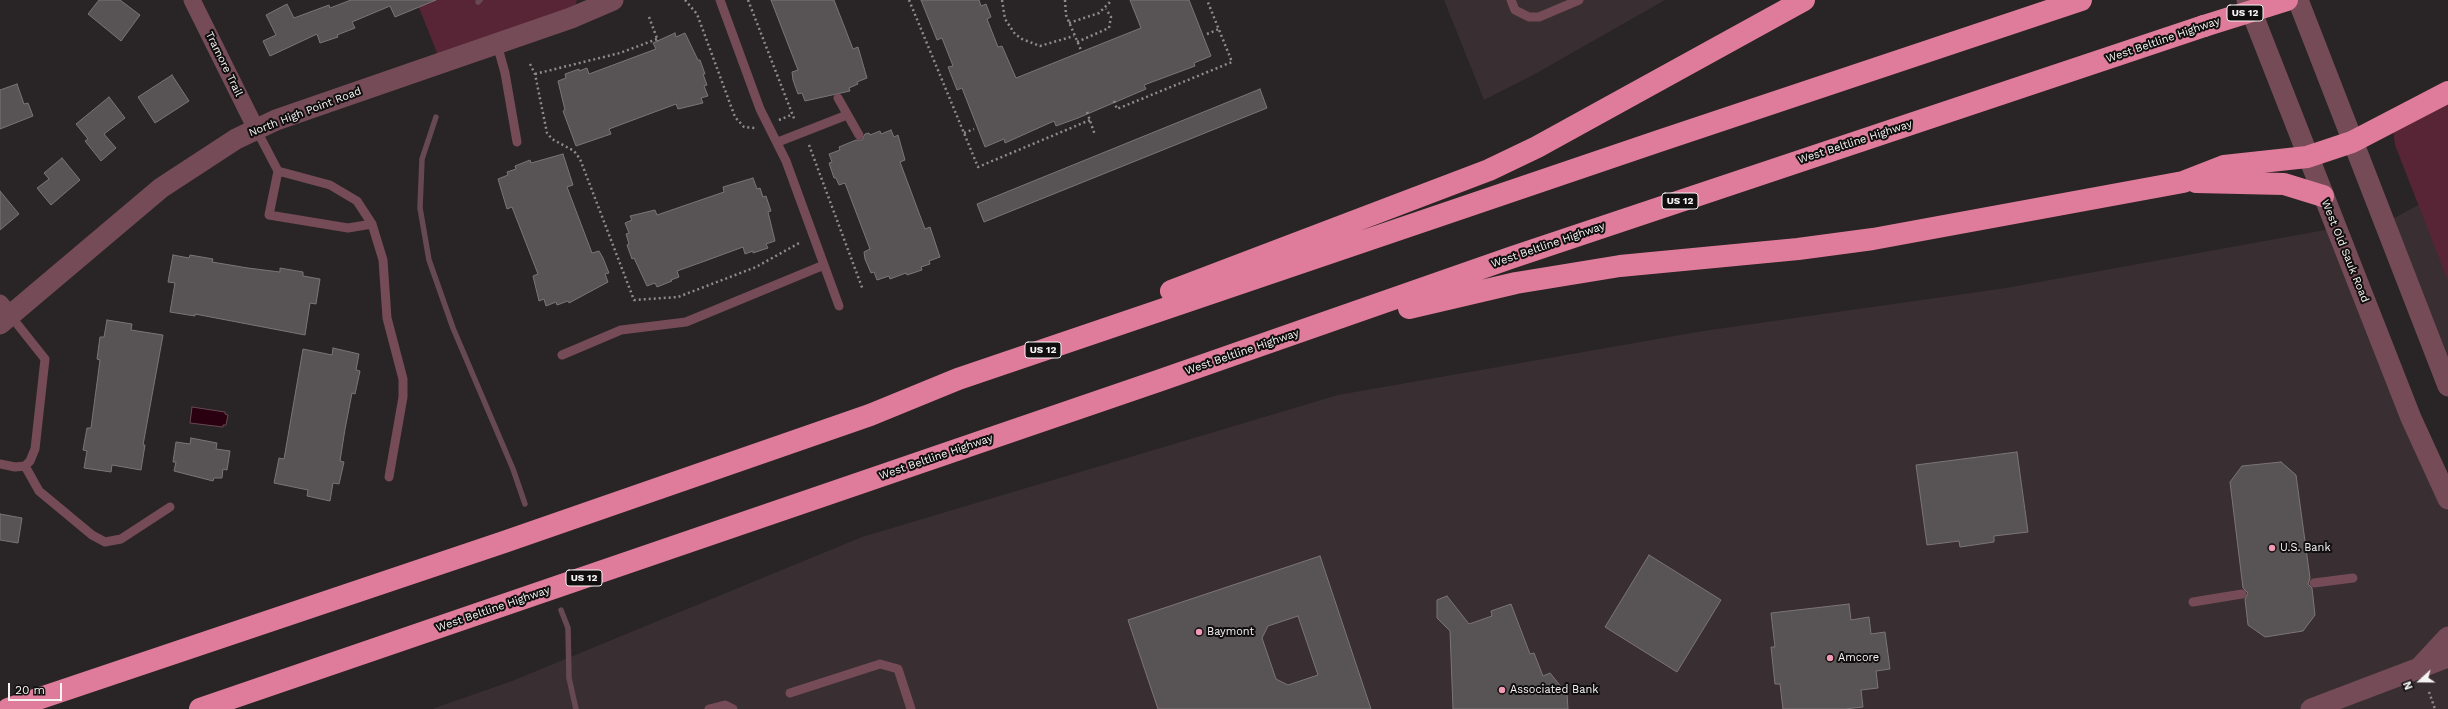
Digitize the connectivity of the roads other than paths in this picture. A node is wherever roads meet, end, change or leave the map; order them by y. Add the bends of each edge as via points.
1 (192, 0) edge
2 (613, 0) edge
3 (720, 0) edge
4 (1511, 0) edge
5 (1579, 0) edge
6 (1804, 0) edge
7 (2081, 0) edge
8 (2247, 0) edge
9 (2287, 0) edge
10 (2298, 0) edge
11 (497, 44) junction
12 (2448, 92) edge
13 (838, 98) dead end
14 (848, 115) junction
15 (256, 129) junction
16 (859, 135) dead end
17 (516, 142) dead end
18 (778, 142) junction
19 (2352, 142) junction
20 (2307, 157) junction
21 (278, 171) junction
22 (2182, 182) junction
23 (2323, 196) junction
24 (372, 224) junction
25 (824, 265) junction
26 (839, 306) dead end
27 (3, 314) edge
28 (562, 355) dead end
29 (958, 379) junction
30 (1158, 381) junction
31 (2448, 386) edge
32 (0, 464) edge
33 (25, 466) junction
34 (389, 477) dead end
35 (2448, 499) edge
36 (170, 507) dead end
37 (2353, 578) dead end
38 (2314, 583) dead end
39 (2242, 594) dead end
40 (2193, 602) dead end
41 (2448, 637) edge
42 (2448, 657) edge
43 (2419, 668) junction
44 (790, 693) dead end
45 (8, 709) edge
46 (200, 709) edge
47 (709, 709) edge
48 (733, 709) edge
49 (911, 709) edge
50 (2311, 709) edge

1 - 15 street, Tramore Trail
2 - 11 street, North High Point Road
3 - 18 lane via 760,109
4 - 5 lane via 1515,10 1529,17 1539,18
6 - 29 highway via 1538,147 1489,170 1038,342
7 - 29 highway, US 12 via 1659,140
8 - 20 street, West Old Sauk Road
9 - 30 highway, West Beltline Highway / US 12, bridge via 1513,257
10 - 19 street
11 - 15 street, North High Point Road
11 - 17 lane via 505,73
12 - 19 highway
13 - 14 lane
14 - 16 lane
14 - 18 lane
15 - 21 lane
15 - 27 street, North High Point Road via 161,188
18 - 25 lane
19 - 20 highway
19 - 31 street
20 - 22 highway via 2224,166
20 - 23 street, West Old Sauk Road
21 - 24 lane via 330,185 357,201
21 - 24 lane via 269,215 348,228
22 - 23 highway via 2284,184
22 - 30 highway via 1873,239 1620,266 1516,283 1430,302 1242,360
23 - 35 street, West Old Sauk Road via 2411,418
24 - 34 lane via 383,260 387,318 403,379 403,397
25 - 26 lane
25 - 28 lane via 686,322 621,330
27 - 33 lane via 45,358 35,449 30,462
29 - 45 highway, US 12 via 870,415 572,519
30 - 46 highway, West Beltline Highway / US 12
32 - 33 lane
33 - 36 lane via 38,491 92,535 105,542 121,539
37 - 38 lane
39 - 40 lane
41 - 43 street
42 - 43 street
43 - 50 street
44 - 49 lane via 880,664 898,669
47 - 48 lane via 725,705

